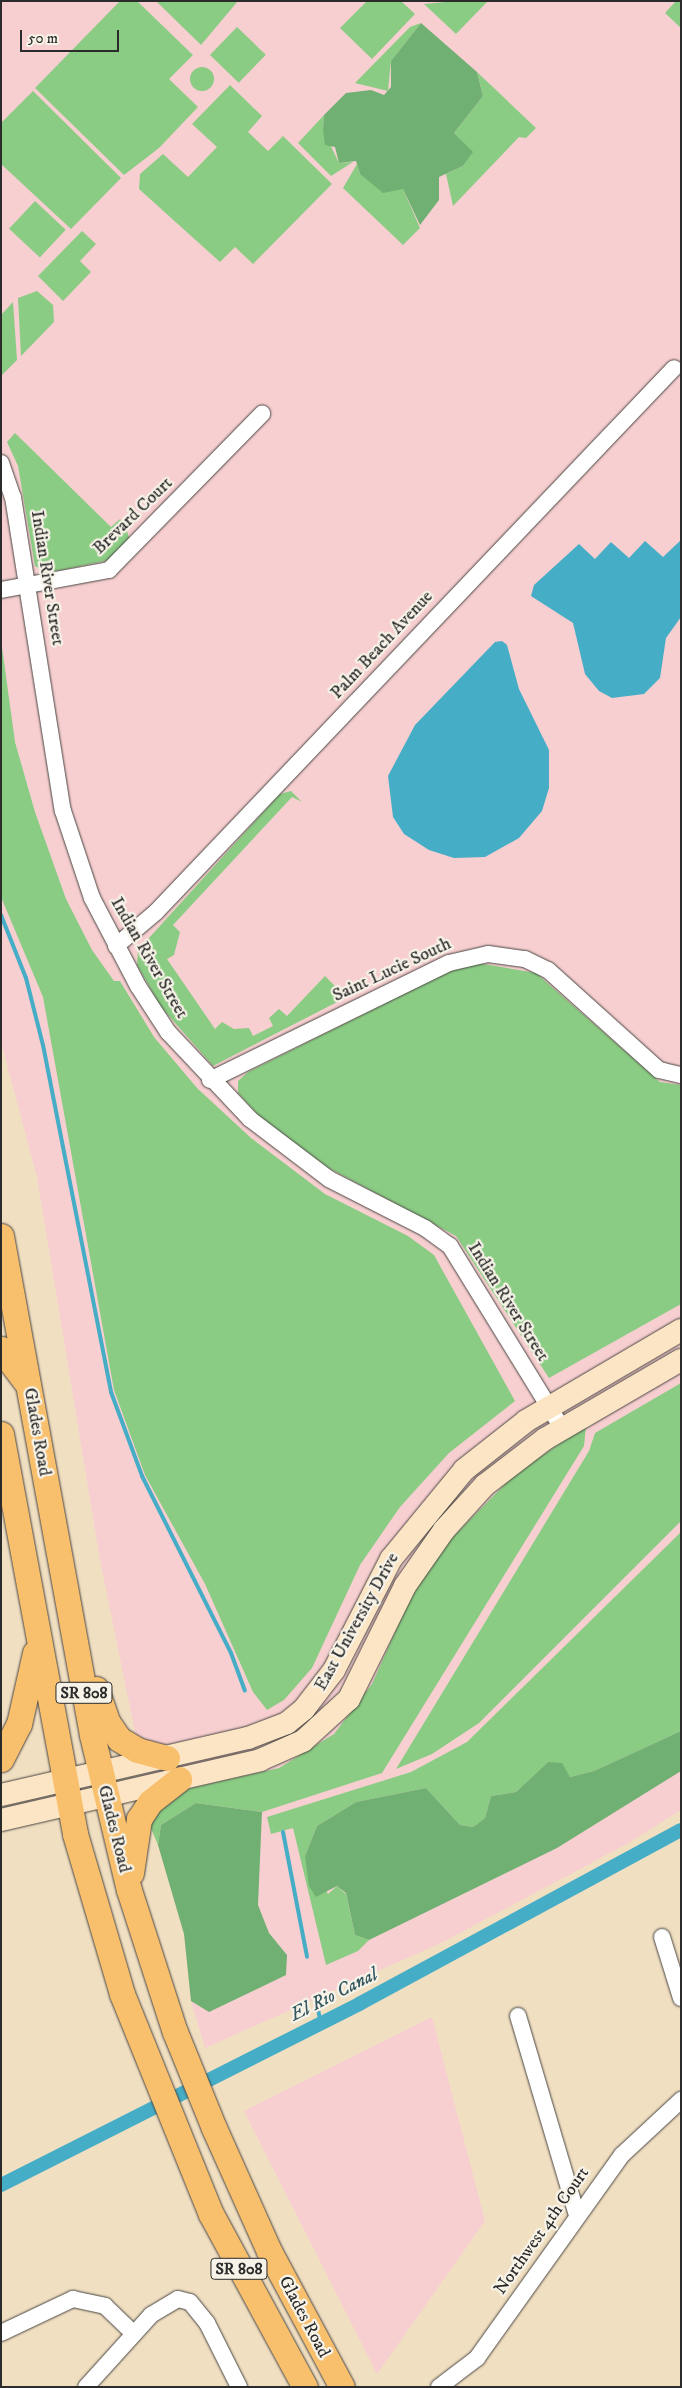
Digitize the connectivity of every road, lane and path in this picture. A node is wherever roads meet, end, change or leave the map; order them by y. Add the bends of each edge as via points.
1 (674, 368) dead end
2 (262, 414) dead end
3 (1, 463) edge
4 (29, 586) junction
5 (1, 590) edge
6 (116, 946) junction
7 (681, 1075) edge
8 (210, 1080) junction
9 (1, 1236) edge
10 (681, 1330) edge
11 (1, 1349) edge
12 (681, 1360) edge
13 (28, 1385) junction
14 (549, 1407) junction
15 (562, 1428) junction
16 (1, 1434) edge
17 (69, 1614) junction
18 (38, 1640) junction
19 (1, 1759) edge
20 (173, 1769) junction
21 (100, 1772) junction
22 (63, 1780) junction
23 (1, 1794) edge
24 (106, 1796) junction
25 (68, 1804) junction
26 (1, 1820) edge
27 (129, 1890) junction
28 (662, 1937) dead end
29 (681, 1998) edge
30 (518, 2016) dead end
31 (681, 2100) edge
32 (577, 2215) junction
33 (1, 2333) edge
34 (133, 2333) junction
35 (86, 2387) edge
36 (239, 2387) edge
37 (305, 2387) edge
38 (342, 2387) edge
39 (439, 2387) edge

1 - 6 street, Palm Beach Avenue via 156,912
2 - 4 street, Brevard Court via 109,570
3 - 4 street, Indian River Street via 13,497
4 - 5 street, Brevard Court
4 - 6 street, Indian River Street via 63,811 92,898
6 - 8 street, Indian River Street via 168,1032
7 - 8 street, Saint Lucie South via 659,1070 548,970 525,959 488,954 449,963
8 - 14 street, Indian River Street via 250,1119 329,1179 425,1228 450,1246
9 - 13 main road, Glades Road / SR 808
10 - 14 street, East University Drive
11 - 13 main road
12 - 15 street, East University Drive
13 - 17 main road, Glades Road / SR 808
14 - 15 street, Indian River Street
14 - 20 street, East University Drive via 491,1446 420,1518 375,1584 334,1670 304,1709 268,1733
15 - 20 street, East University Drive via 485,1485 444,1530 404,1586 356,1687 337,1714 285,1752
16 - 18 main road, Glades Road / SR 808
17 - 20 main road via 112,1731 130,1747
17 - 21 main road, Glades Road / SR 808
18 - 19 main road via 19,1724
18 - 22 main road, Glades Road / SR 808
20 - 21 street, East University Drive
20 - 24 street, East University Drive
20 - 27 main road via 137,1823
21 - 22 street, East University Drive
21 - 24 main road, Glades Road / SR 808
22 - 23 street, East University Drive
22 - 25 main road, Glades Road / SR 808
24 - 25 street, East University Drive
24 - 27 main road, Glades Road / SR 808
25 - 26 street, East University Drive
25 - 37 main road, Glades Road / SR 808 via 141,2048 181,2147 238,2268
27 - 38 main road, Glades Road / SR 808 via 175,2032 214,2128 269,2250
28 - 29 street
30 - 32 street
31 - 32 street, Northwest 4th Court via 622,2155
32 - 39 street, Northwest 4th Court via 477,2358
33 - 34 street via 73,2299 105,2306
34 - 35 street
34 - 36 street via 165,2303 190,2302

